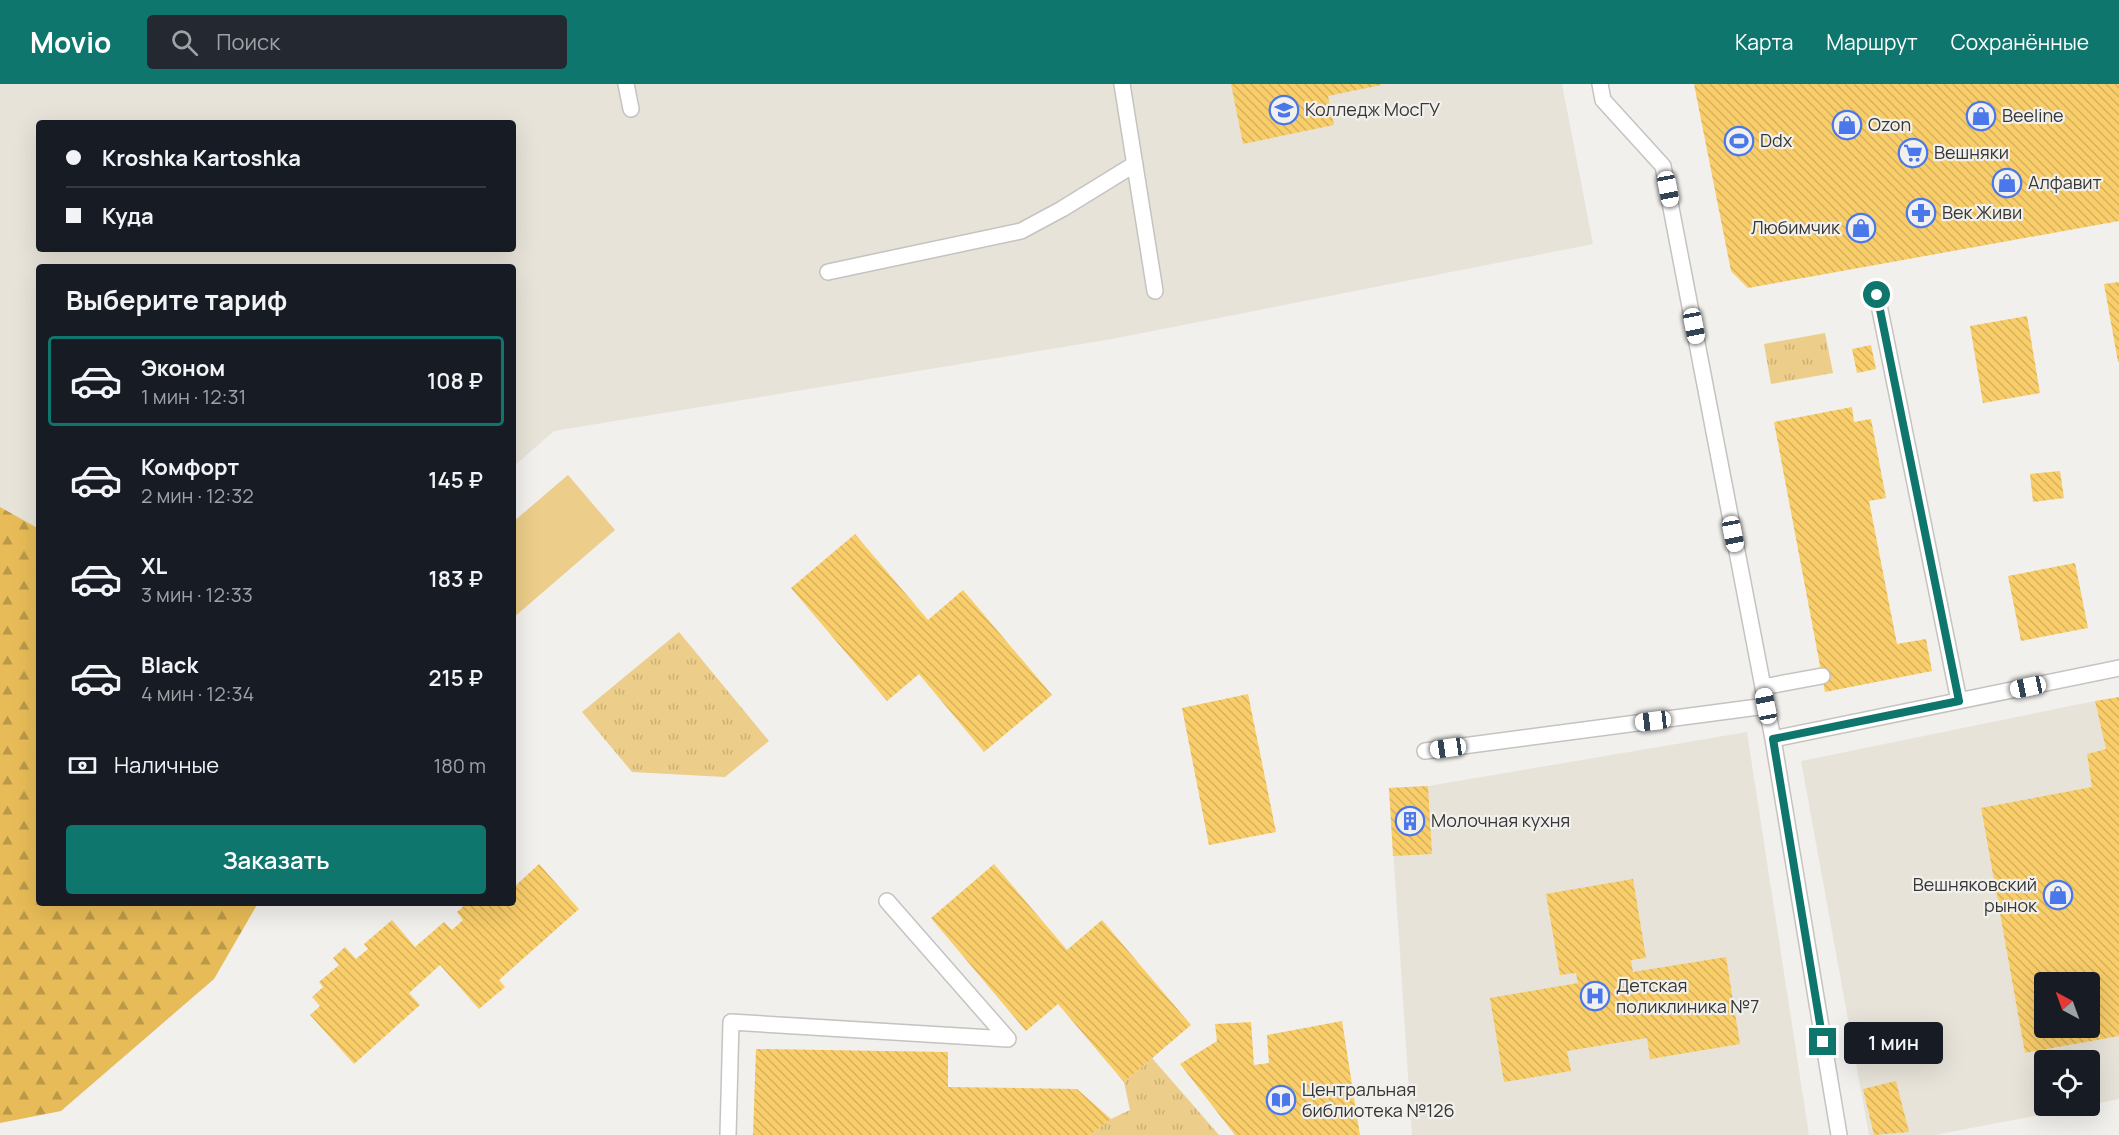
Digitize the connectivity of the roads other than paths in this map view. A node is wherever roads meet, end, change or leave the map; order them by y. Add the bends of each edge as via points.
1 (626, 84) edge
2 (1122, 84) edge
3 (1600, 84) edge
4 (631, 109) dead end
5 (1136, 164) junction
6 (828, 272) dead end
7 (1155, 291) dead end
8 (1877, 295) dead end
9 (2119, 668) edge
10 (1822, 676) dead end
11 (1763, 687) junction
12 (1959, 701) junction
13 (1766, 706) junction
14 (1773, 739) junction
15 (1425, 751) dead end
16 (887, 901) dead end
17 (728, 1135) edge
18 (1839, 1135) edge

1 - 4 lane
2 - 5 lane
3 - 11 lane via 1603,100 1663,166
5 - 6 lane via 1021,231
5 - 7 lane
8 - 12 lane
9 - 12 lane
10 - 11 lane
11 - 13 lane
12 - 14 lane
13 - 14 lane
13 - 15 lane
14 - 18 lane
16 - 17 lane via 1008,1039 730,1022

